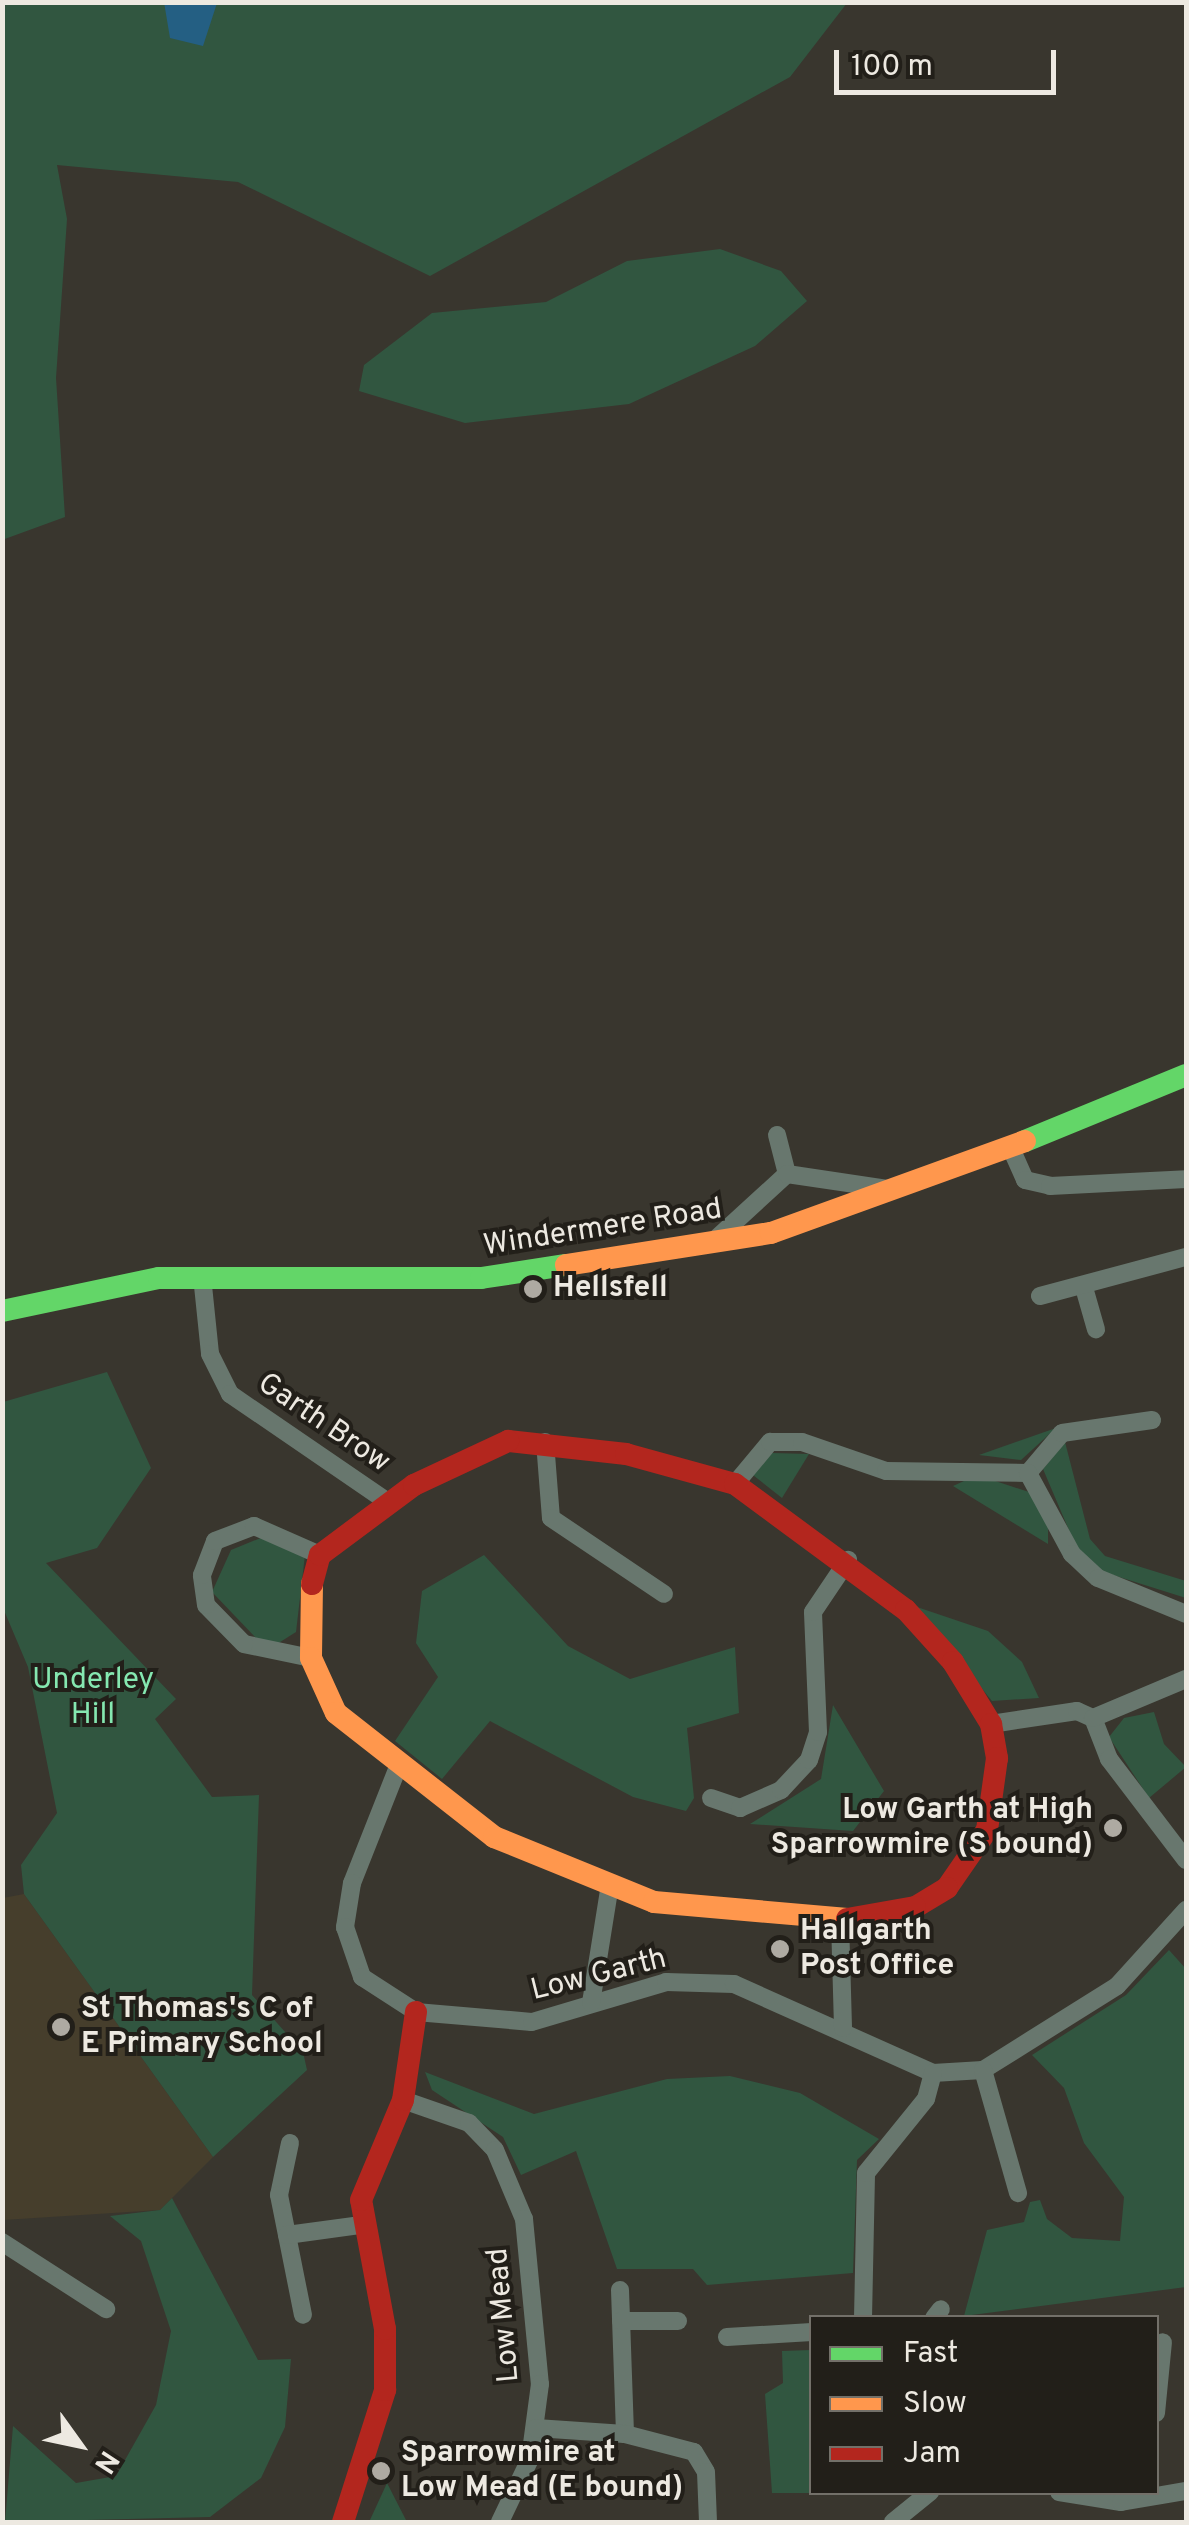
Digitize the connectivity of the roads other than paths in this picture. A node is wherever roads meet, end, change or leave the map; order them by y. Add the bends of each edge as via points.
1 (1186, 1075) edge
2 (777, 1135) dead end
3 (1010, 1146) junction
4 (786, 1174) junction
5 (1186, 1179) edge
6 (904, 1191) junction
7 (713, 1243) junction
8 (1186, 1256) edge
9 (202, 1276) junction
10 (1085, 1290) junction
11 (1040, 1296) dead end
12 (2, 1311) edge
13 (1096, 1329) dead end
14 (1152, 1420) dead end
15 (545, 1442) junction
16 (1028, 1472) junction
17 (735, 1484) junction
18 (388, 1503) junction
19 (320, 1555) junction
20 (848, 1560) junction
21 (664, 1594) dead end
22 (1186, 1614) edge
23 (311, 1658) junction
24 (1186, 1680) edge
25 (1093, 1718) junction
26 (991, 1724) junction
27 (398, 1767) junction
28 (711, 1798) dead end
29 (1184, 1852) edge
30 (610, 1884) junction
31 (1186, 1910) edge
32 (840, 1920) junction
33 (591, 2004) junction
34 (416, 2012) junction
35 (843, 2028) junction
36 (984, 2070) junction
37 (933, 2073) junction
38 (403, 2100) junction
39 (290, 2143) dead end
40 (1018, 2194) dead end
41 (361, 2225) junction
42 (287, 2235) junction
43 (2, 2242) edge
44 (620, 2290) dead end
45 (106, 2308) dead end
46 (304, 2315) dead end
47 (863, 2315) edge
48 (621, 2321) junction
49 (678, 2321) dead end
50 (809, 2332) edge
51 (727, 2337) dead end
52 (1163, 2342) dead end
53 (1159, 2383) edge
54 (536, 2428) junction
55 (625, 2434) junction
56 (1186, 2491) edge
57 (926, 2495) edge
58 (1159, 2495) edge
59 (344, 2522) edge
60 (502, 2522) edge
61 (708, 2522) edge
62 (893, 2522) edge

1 - 3 main road, Windermere Road
2 - 4 street
3 - 5 street via 1025,1180 1050,1186
3 - 6 main road, Windermere Road
4 - 6 street
4 - 7 street
6 - 7 main road, Windermere Road
7 - 9 main road, Windermere Road via 418,1282
8 - 10 street via 1107,1272
9 - 12 main road, Windermere Road
9 - 18 street, Garth Brow via 210,1354 230,1394
10 - 11 street
10 - 13 street
14 - 16 street via 1062,1433
15 - 17 main road
15 - 18 main road via 475,1450
15 - 21 street via 551,1518
16 - 17 street via 886,1471 802,1442 770,1442
16 - 22 street via 1072,1554 1098,1578
17 - 20 main road
18 - 19 main road
19 - 23 main road via 308,1596
19 - 23 street via 254,1526 215,1541 202,1576 206,1605 244,1644
20 - 26 main road via 954,1662
20 - 28 street via 813,1612 818,1732 810,1760 781,1790 740,1808
23 - 27 main road via 336,1713
24 - 25 street
25 - 26 street via 1077,1711
25 - 29 street via 1109,1759
26 - 32 main road via 997,1796 971,1862 915,1908
27 - 30 main road via 494,1836
27 - 34 street, Low Garth via 352,1882 345,1927 362,1977
30 - 32 main road via 680,1908
30 - 33 street
31 - 36 street, Low Garth via 1117,1986
32 - 35 street
33 - 34 street, Low Garth via 532,2022
33 - 35 street, Low Garth via 666,1982 734,1984
34 - 38 main road
35 - 37 street, Low Garth
36 - 37 street, Low Garth
36 - 40 street
37 - 47 street via 926,2099 866,2172
38 - 41 main road via 368,2174
38 - 54 street, Low Mead via 469,2123 495,2150 524,2220 539,2338
39 - 42 street via 279,2195
41 - 42 street
41 - 59 main road via 385,2329 386,2390
42 - 46 street
43 - 45 street
44 - 48 street
48 - 49 street
48 - 55 street
50 - 51 street
52 - 53 street
54 - 55 street
54 - 60 street, Low Mead
55 - 61 street via 694,2452 706,2472
56 - 58 street
57 - 62 street

